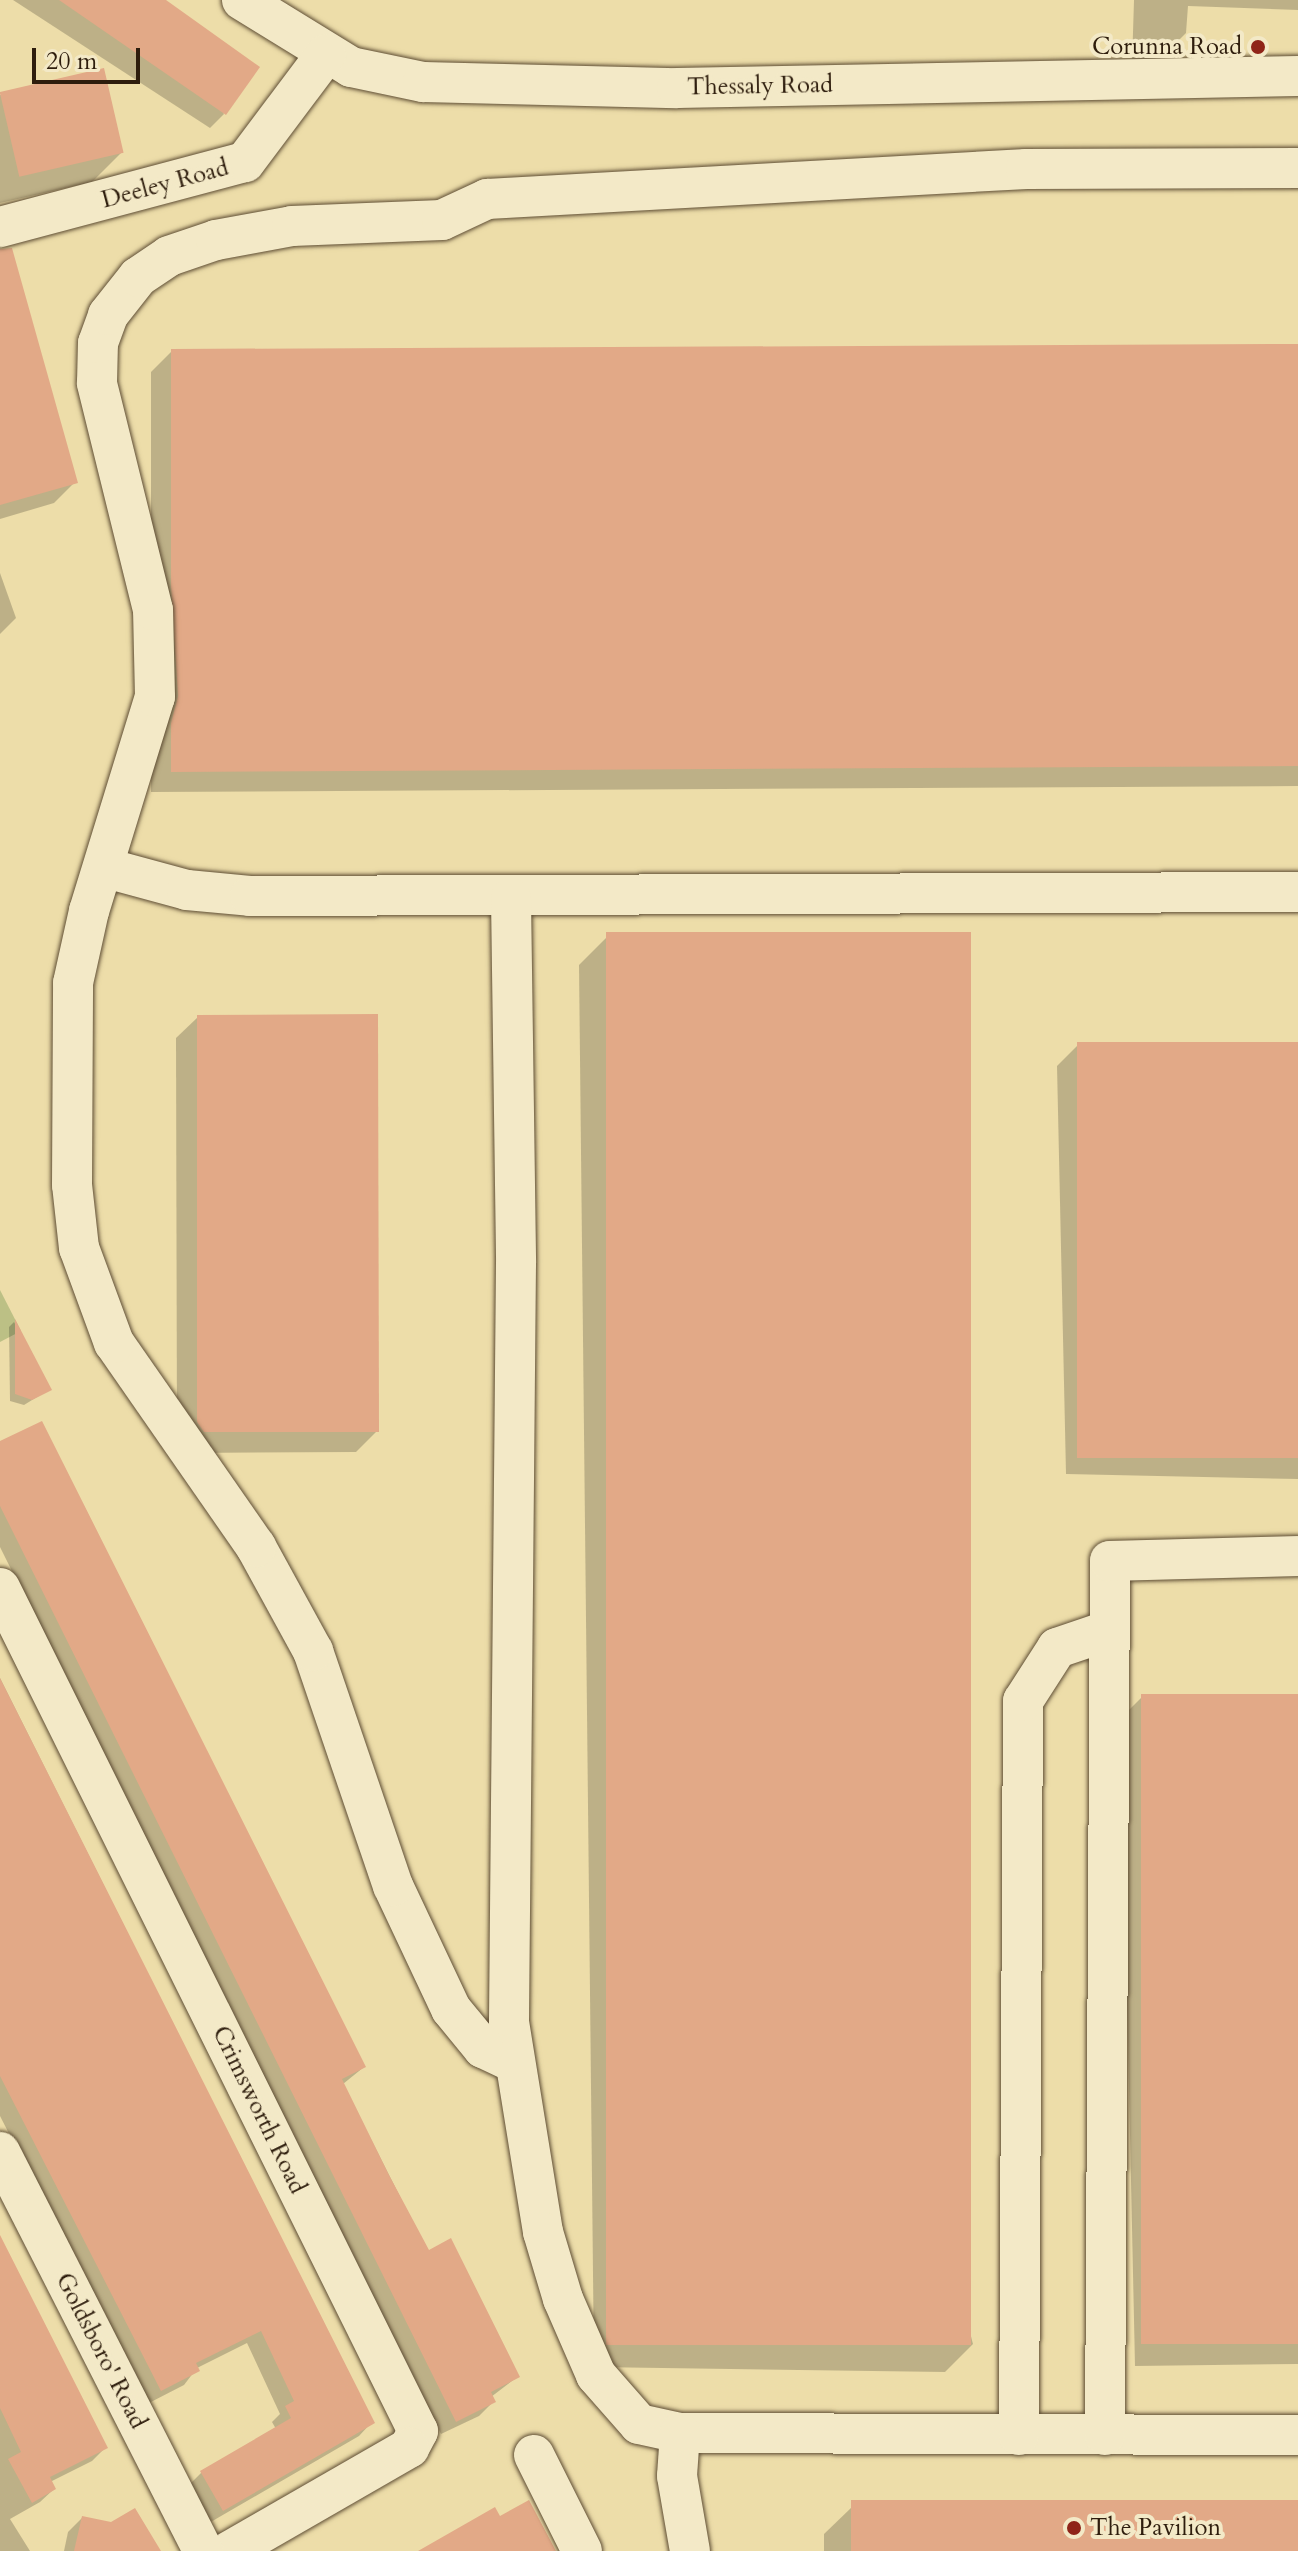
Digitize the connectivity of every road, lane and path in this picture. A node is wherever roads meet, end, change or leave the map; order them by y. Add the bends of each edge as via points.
1 (242, 0) edge
2 (326, 54) junction
3 (1298, 76) edge
4 (1298, 168) edge
5 (0, 227) edge
6 (106, 868) junction
7 (1298, 892) edge
8 (511, 898) junction
9 (1298, 1556) edge
10 (0, 1588) edge
11 (1110, 1630) junction
12 (511, 2061) junction
13 (0, 2152) edge
14 (680, 2433) junction
15 (1019, 2435) junction
16 (1105, 2435) junction
17 (1298, 2435) edge
18 (534, 2455) dead end
19 (203, 2551) edge
20 (230, 2551) edge
21 (582, 2551) edge
22 (690, 2551) edge

1 - 2 street, Thessaly Road
2 - 3 street, Thessaly Road via 383,77 423,82 677,88
2 - 5 street, Deeley Road via 245,162
4 - 6 street via 1026,169 487,199 442,220 292,226 216,240 169,256 124,294 108,315 98,343 97,383 153,610 155,697
6 - 8 street via 211,893
6 - 12 street via 78,954 69,1036 72,1185 87,1279 114,1343 248,1535 297,1617 362,1783 393,1886 451,2009 483,2048
7 - 8 street
8 - 12 street via 516,1177
9 - 11 street via 1110,1561
10 - 20 street, Crimsworth Road via 418,2431 409,2448
11 - 15 street via 1057,1648 1023,1701
11 - 16 street
12 - 14 street via 543,2232 563,2299 596,2375 639,2424
13 - 19 street, Goldsboro' Road
14 - 15 street
14 - 22 street via 677,2476
15 - 16 street
16 - 17 street
18 - 21 street

